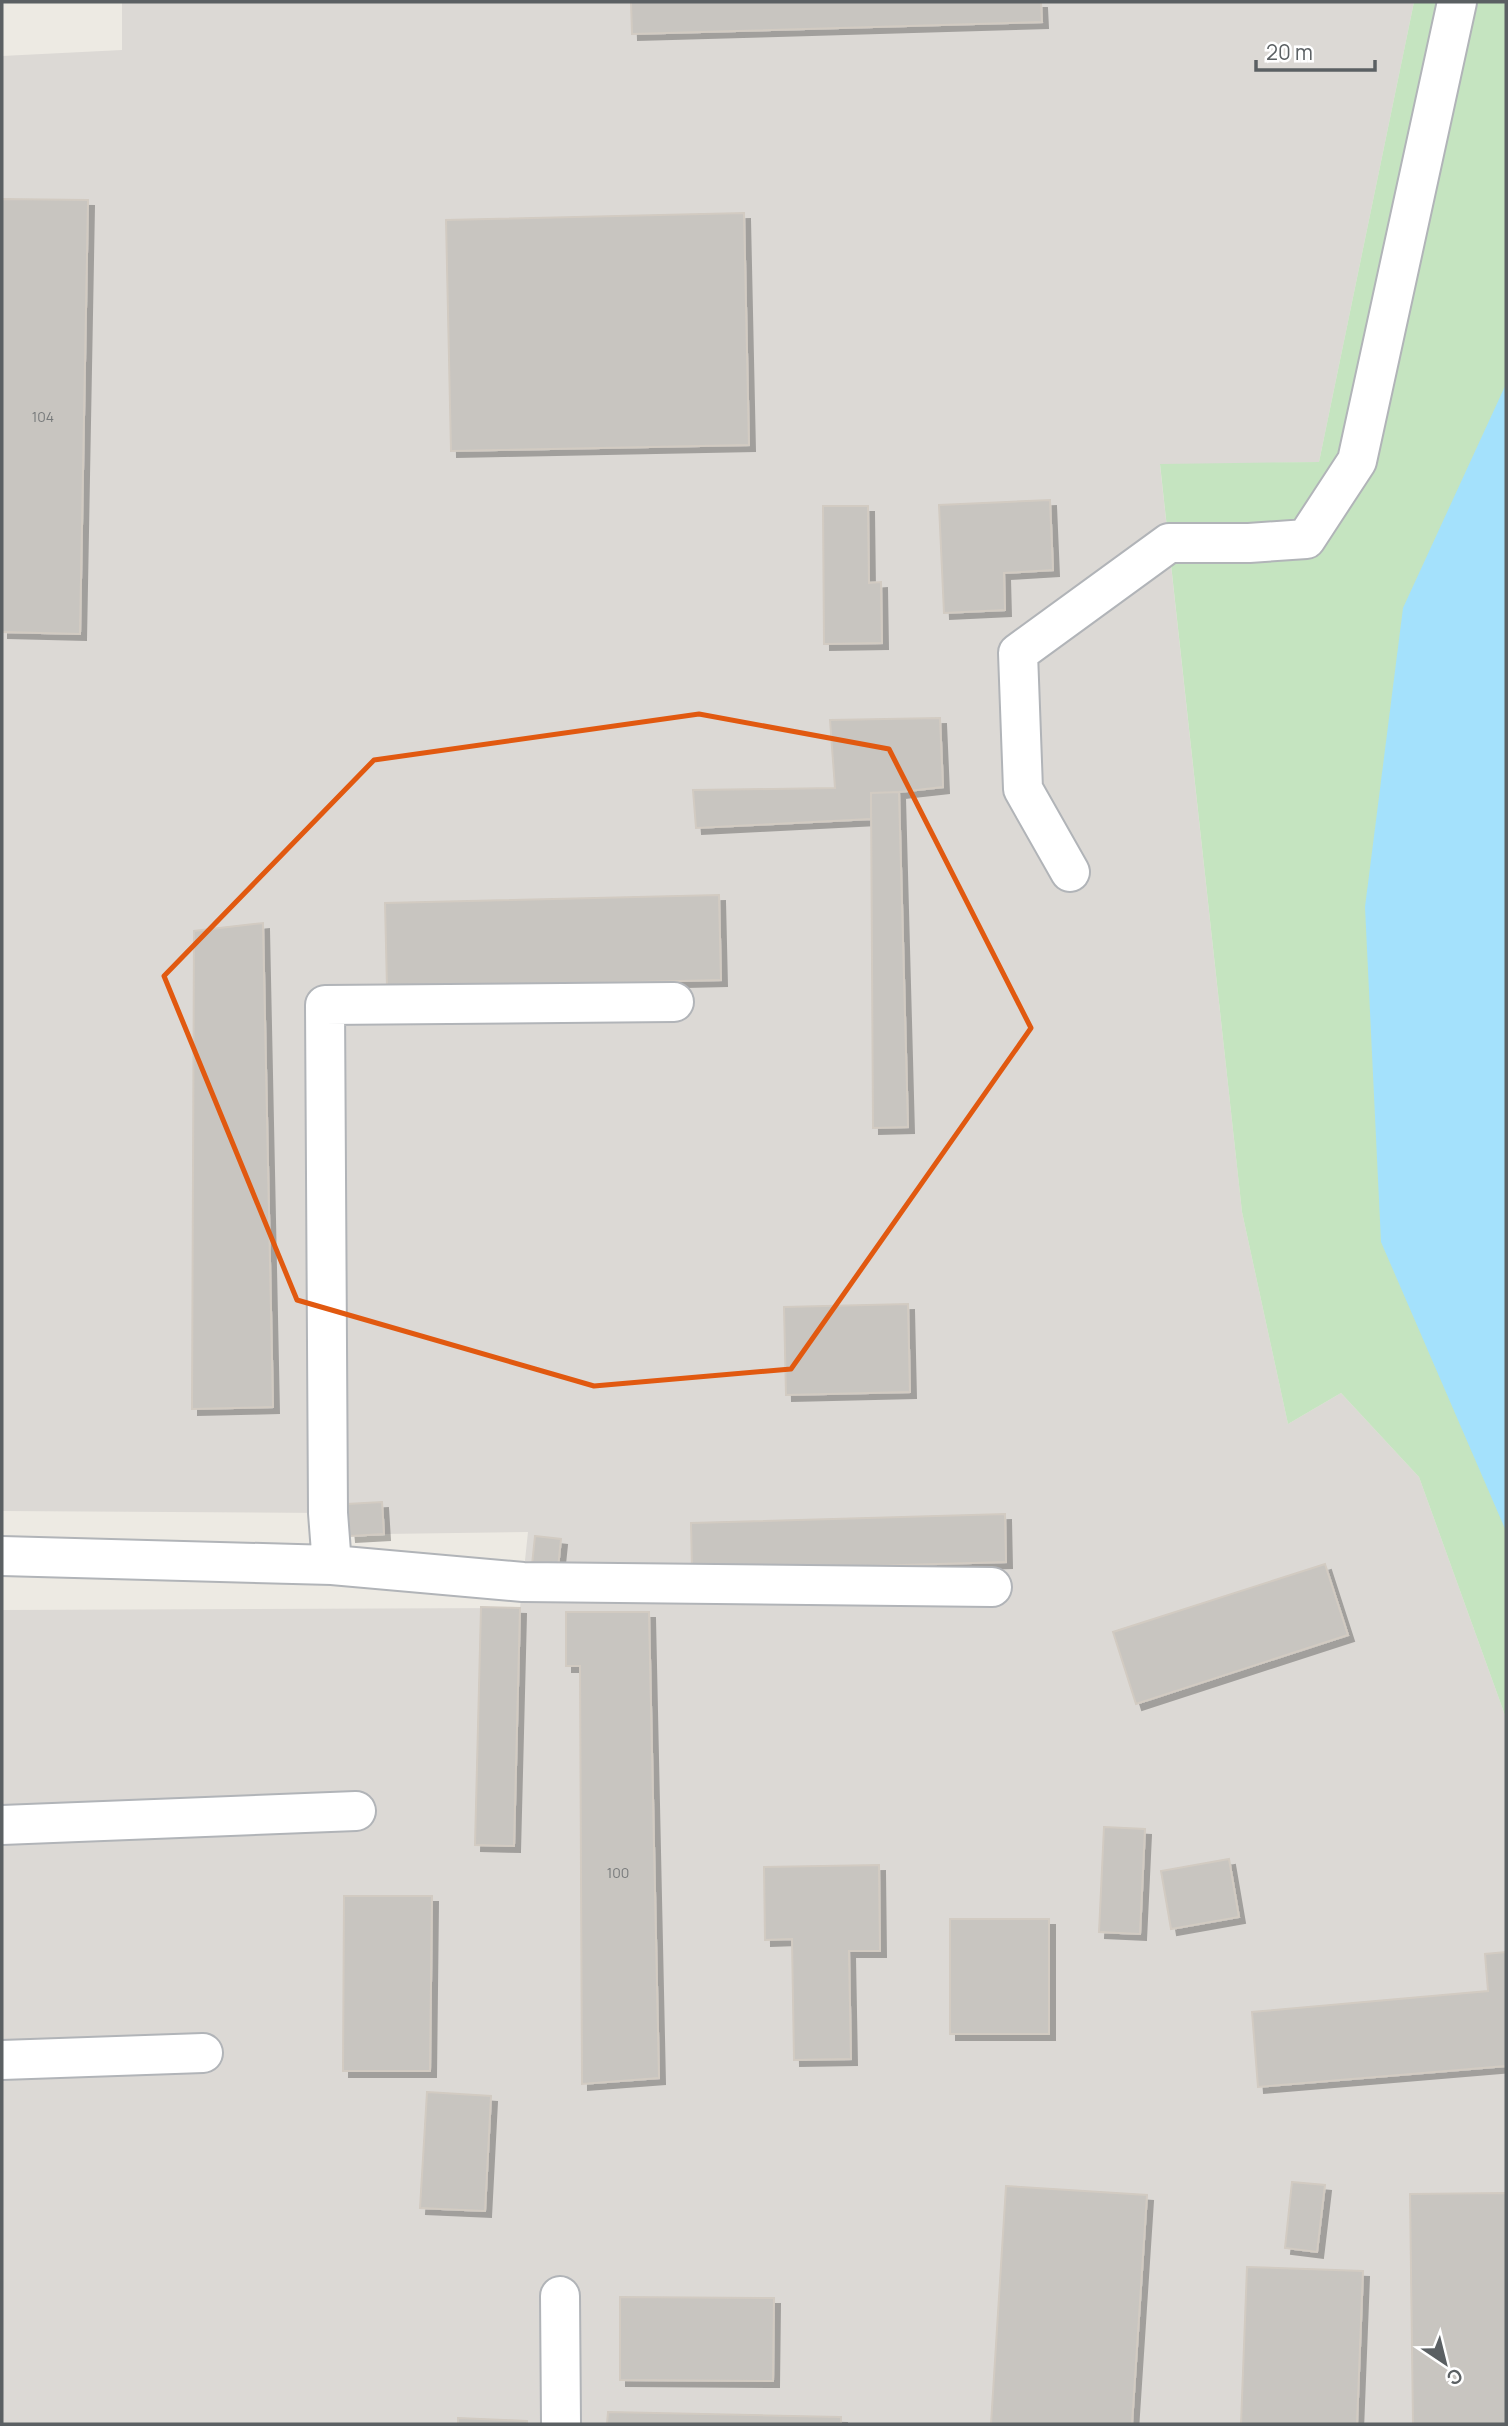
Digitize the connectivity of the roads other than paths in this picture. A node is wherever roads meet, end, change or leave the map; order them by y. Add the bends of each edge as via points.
1 (1457, 2) edge
2 (1070, 872) dead end
3 (674, 1002) dead end
4 (2, 1556) edge
5 (332, 1565) junction
6 (992, 1587) dead end
7 (356, 1811) dead end
8 (2, 1825) edge
9 (203, 2053) dead end
10 (2, 2060) edge
11 (560, 2296) dead end
12 (561, 2424) edge

1 - 2 lane via 1357,461 1306,539 1169,543 1018,653 1023,789
3 - 5 lane via 325,1005
4 - 5 lane
5 - 6 lane via 523,1582
7 - 8 lane
9 - 10 lane
11 - 12 lane

